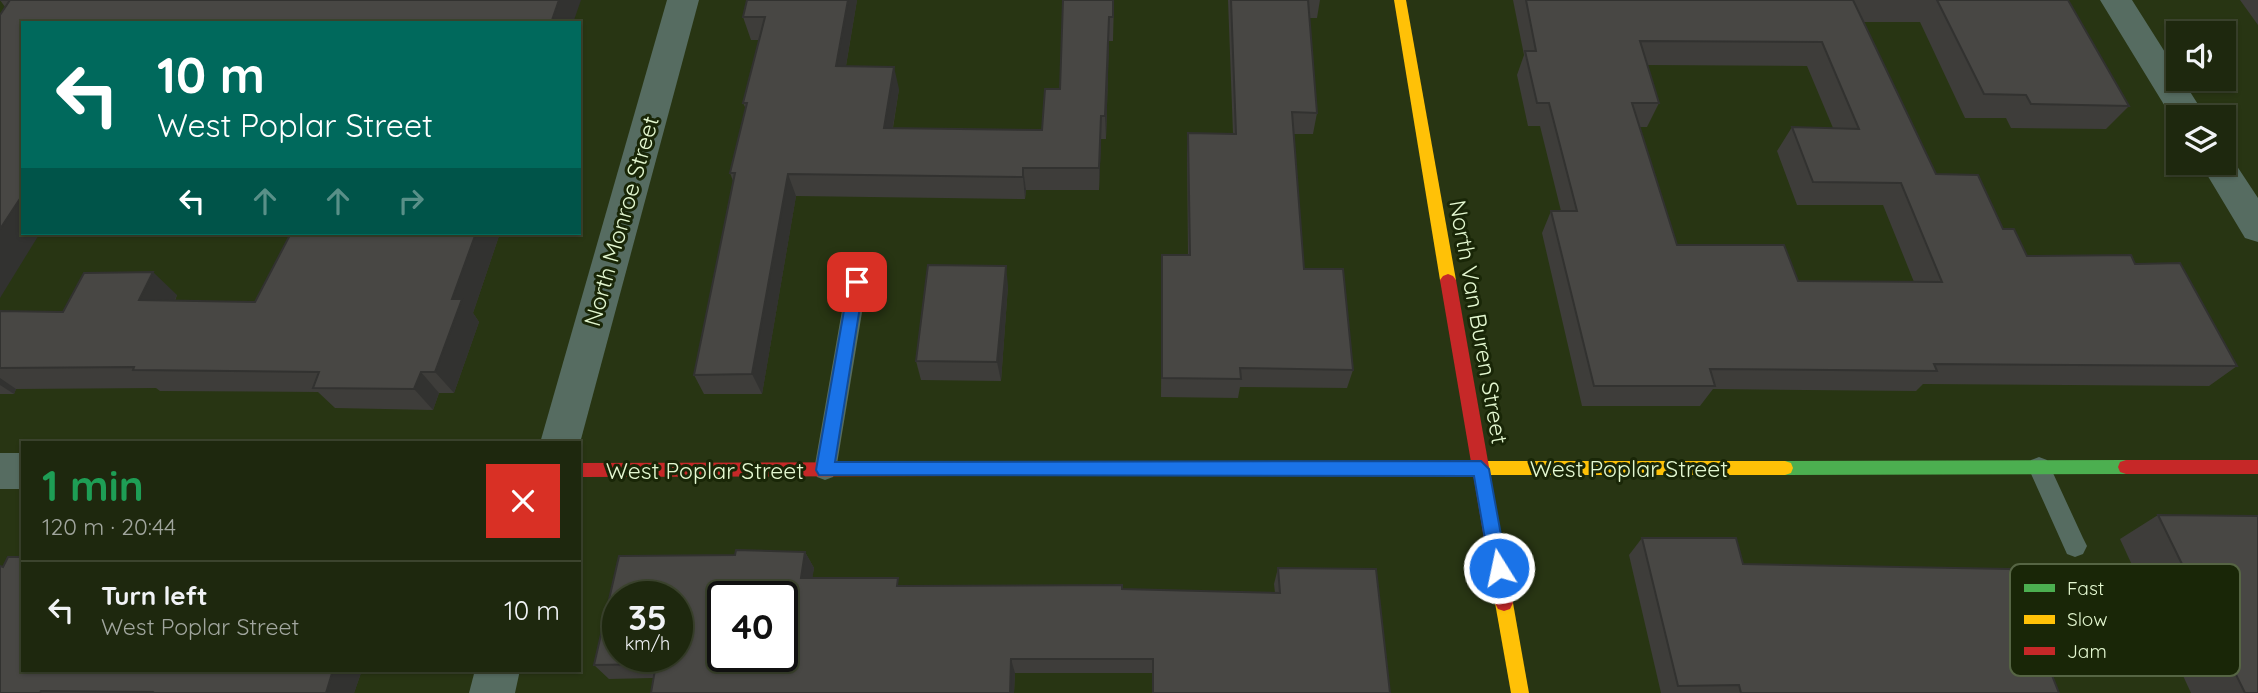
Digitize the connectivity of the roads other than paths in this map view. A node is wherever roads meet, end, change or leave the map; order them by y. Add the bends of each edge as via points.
1 (683, 0) edge
2 (1400, 0) edge
3 (2116, 0) edge
4 (2182, 105) edge
5 (2225, 175) edge
6 (2258, 228) edge
7 (857, 282) dead end
8 (561, 441) edge
9 (2039, 467) junction
10 (2258, 467) edge
11 (1481, 469) junction
12 (581, 470) edge
13 (825, 470) junction
14 (0, 471) edge
15 (21, 471) edge
16 (2075, 546) dead end
17 (497, 672) edge
18 (492, 693) edge
19 (1520, 693) edge

1 - 8 street, North Monroe Street
2 - 11 street, North Van Buren Street
3 - 4 street
5 - 6 street
7 - 13 lane
9 - 10 street, West Poplar Street
9 - 11 street, West Poplar Street
9 - 16 lane
11 - 13 street, West Poplar Street
11 - 19 street, North Van Buren Street
12 - 13 street, West Poplar Street
14 - 15 street
17 - 18 street

